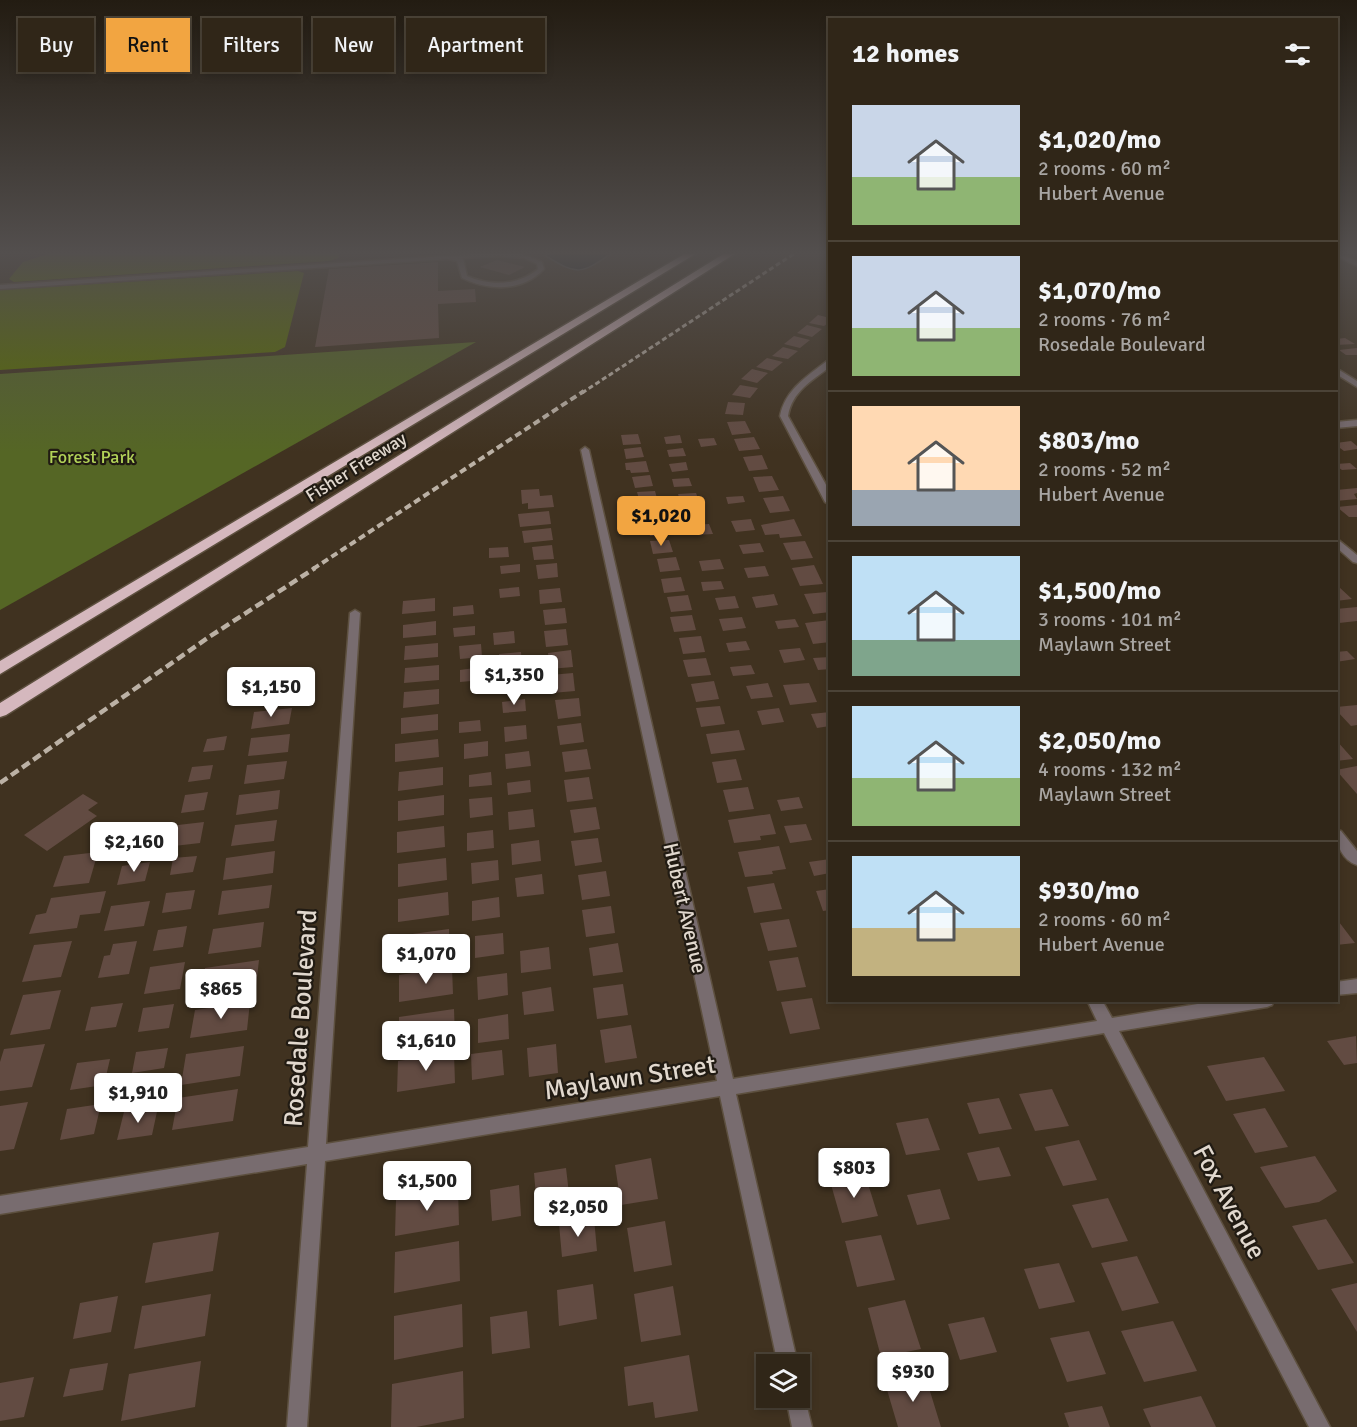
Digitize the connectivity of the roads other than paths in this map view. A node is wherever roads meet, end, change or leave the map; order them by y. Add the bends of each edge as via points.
1 (581, 320) edge
2 (625, 320) edge
3 (828, 365) edge
4 (1338, 371) edge
5 (1357, 385) edge
6 (1357, 423) edge
7 (1338, 425) edge
8 (585, 450) dead end
9 (828, 498) edge
10 (1338, 544) edge
11 (1357, 560) edge
12 (355, 614) dead end
13 (0, 669) edge
14 (0, 711) edge
15 (1338, 837) edge
16 (1357, 860) edge
17 (1357, 986) edge
18 (1338, 989) edge
19 (1095, 1002) edge
20 (1255, 1002) edge
21 (1107, 1027) junction
22 (726, 1089) junction
23 (317, 1153) junction
24 (0, 1205) edge
25 (786, 1354) edge
26 (798, 1408) edge
27 (297, 1427) edge
28 (802, 1427) edge
29 (1320, 1427) edge

1 - 13 highway, Fisher Freeway
2 - 14 highway, Fisher Freeway
3 - 9 street via 791,395 784,406 786,421
4 - 5 street
6 - 7 street
8 - 22 street, Hubert Avenue
10 - 11 street
12 - 23 street, Rosedale Boulevard
15 - 16 street
17 - 18 street
19 - 21 street, Fox Avenue
20 - 21 street, Maylawn Street
21 - 22 street, Maylawn Street
21 - 29 street, Fox Avenue
22 - 23 street, Maylawn Street
22 - 25 street, Hubert Avenue
23 - 24 street, Maylawn Street
23 - 27 street, Rosedale Boulevard
26 - 28 street

